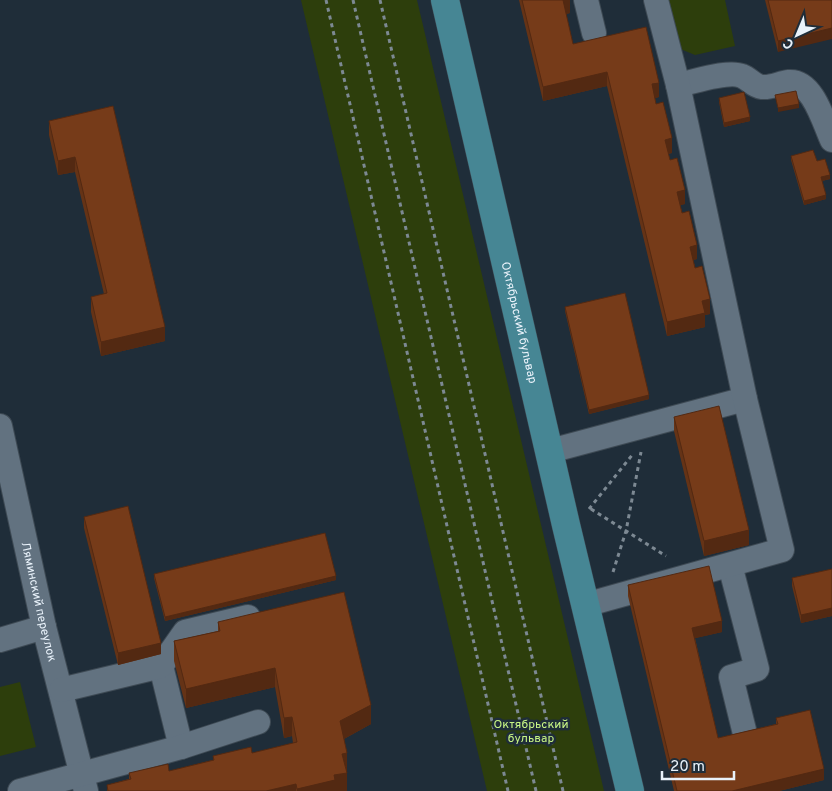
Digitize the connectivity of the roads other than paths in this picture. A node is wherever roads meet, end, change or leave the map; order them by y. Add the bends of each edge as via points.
1 (445, 0) edge
2 (586, 0) edge
3 (656, 0) edge
4 (594, 33) dead end
5 (678, 85) junction
6 (832, 140) edge
7 (745, 399) junction
8 (0, 426) edge
9 (550, 451) junction
10 (730, 565) junction
11 (595, 602) junction
12 (272, 612) edge
13 (44, 627) junction
14 (0, 640) edge
15 (161, 666) junction
16 (60, 690) junction
17 (258, 722) dead end
18 (746, 738) edge
19 (181, 747) junction
20 (84, 784) edge
21 (20, 791) edge
22 (630, 791) edge

1 - 9 main road, Октябрьский бульвар
2 - 4 street
3 - 5 street
5 - 6 street via 732,73 764,87 791,82 803,85 813,97
5 - 7 street
7 - 9 street via 646,432
7 - 10 street via 782,550
8 - 13 street, Ляминский переулок
9 - 11 main road, Октябрьский бульвар
10 - 11 street
10 - 18 street via 757,669 731,677
11 - 22 main road, Октябрьский бульвар
12 - 15 street via 186,632
13 - 14 street
13 - 16 street, Ляминский переулок
15 - 16 street
15 - 19 street
16 - 20 street, Ляминский переулок
17 - 19 street
19 - 20 street
20 - 21 street

